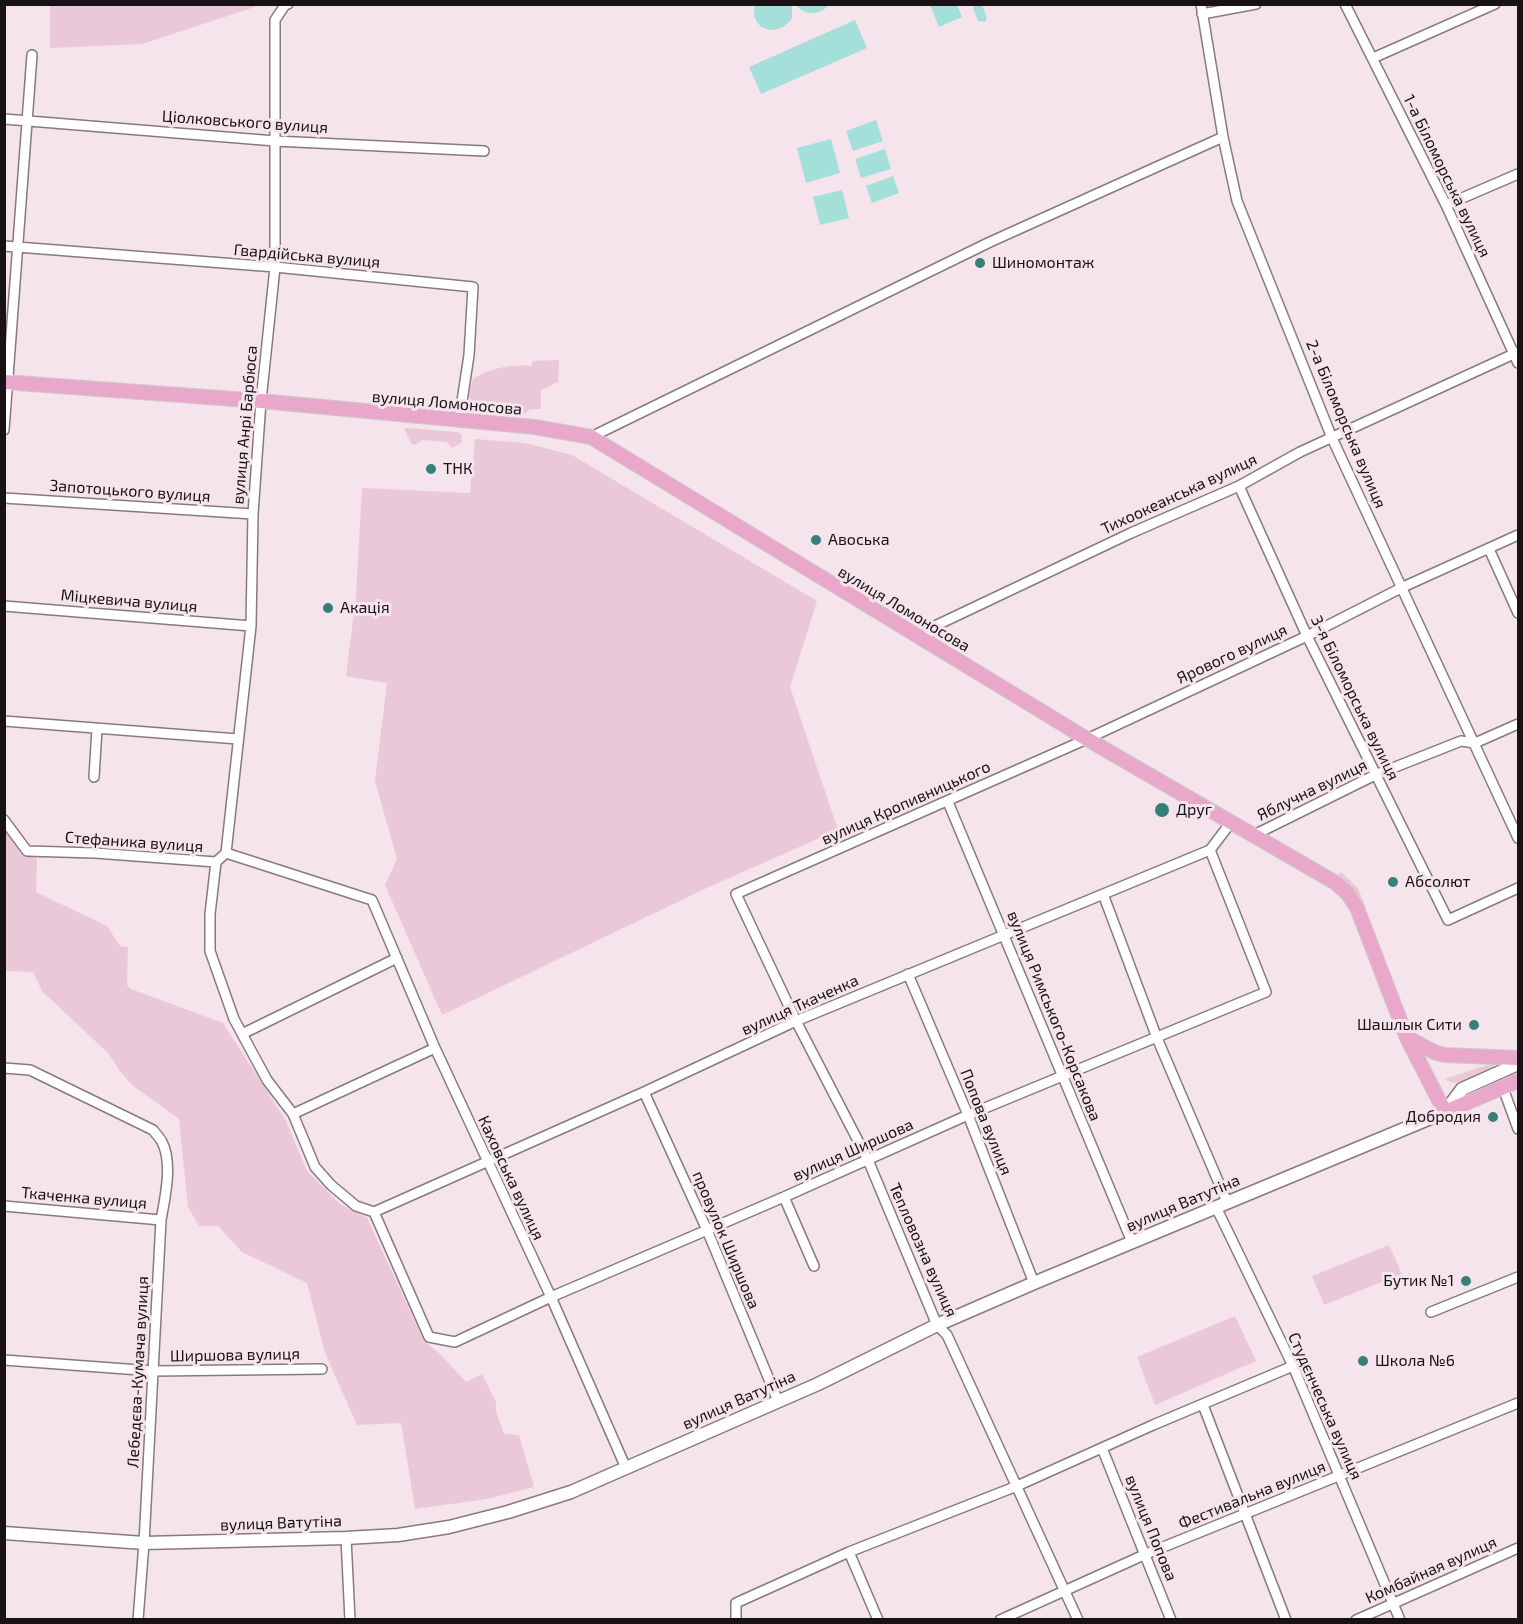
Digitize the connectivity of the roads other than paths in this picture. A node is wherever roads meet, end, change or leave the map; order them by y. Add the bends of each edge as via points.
1 (288, 4) edge
2 (1256, 4) edge
3 (1345, 4) edge
4 (1495, 4) edge
5 (1202, 9) edge
6 (32, 55) dead end
7 (1373, 58) junction
8 (4, 119) edge
9 (28, 121) junction
10 (1223, 137) junction
11 (275, 141) junction
12 (484, 151) dead end
13 (1518, 174) edge
14 (1446, 205) junction
15 (4, 246) edge
16 (17, 248) junction
17 (275, 267) junction
18 (1517, 356) edge
19 (6, 382) edge
20 (261, 401) junction
21 (459, 421) junction
22 (4, 430) edge
23 (591, 437) junction
24 (1332, 438) junction
25 (1239, 486) junction
26 (4, 498) edge
27 (253, 514) junction
28 (1518, 535) edge
29 (1489, 549) junction
30 (1403, 587) junction
31 (4, 606) edge
32 (1518, 613) edge
33 (251, 626) junction
34 (1307, 636) junction
35 (924, 641) junction
36 (4, 721) edge
37 (1518, 724) edge
38 (97, 729) junction
39 (238, 739) junction
40 (1087, 739) junction
41 (1475, 743) junction
42 (1376, 775) junction
43 (94, 777) dead end
44 (948, 802) junction
45 (4, 820) edge
46 (1232, 822) junction
47 (1254, 835) junction
48 (1518, 838) edge
49 (1210, 850) junction
50 (226, 853) junction
51 (216, 862) junction
52 (1518, 888) edge
53 (736, 894) joint
54 (1103, 894) junction
55 (372, 900) joint
56 (1005, 934) junction
57 (397, 958) junction
58 (908, 974) junction
59 (796, 1021) junction
60 (242, 1034) junction
61 (1157, 1038) junction
62 (1407, 1038) junction
63 (435, 1048) junction
64 (1518, 1058) edge
65 (1518, 1064) edge
66 (4, 1068) edge
67 (1063, 1077) junction
68 (1518, 1081) edge
69 (1503, 1088) junction
70 (644, 1092) junction
71 (1445, 1112) junction
72 (293, 1114) junction
73 (968, 1115) junction
74 (1518, 1129) edge
75 (867, 1160) junction
76 (487, 1162) junction
77 (784, 1197) junction
78 (1221, 1205) junction
79 (4, 1206) edge
80 (374, 1212) junction
81 (161, 1220) junction
82 (706, 1230) junction
83 (1132, 1242) junction
84 (814, 1266) dead end
85 (1518, 1277) edge
86 (1034, 1283) junction
87 (551, 1297) junction
88 (1431, 1312) dead end
89 (937, 1325) junction
90 (4, 1360) edge
91 (1293, 1366) junction
92 (322, 1369) dead end
93 (153, 1371) junction
94 (778, 1401) junction
95 (1518, 1403) edge
96 (1203, 1405) junction
97 (1102, 1448) junction
98 (626, 1468) junction
99 (1339, 1475) junction
100 (1017, 1486) junction
101 (1244, 1515) junction
102 (4, 1533) edge
103 (346, 1538) junction
104 (144, 1543) junction
105 (1518, 1548) edge
106 (849, 1552) junction
107 (1146, 1554) junction
108 (1065, 1592) junction
109 (1394, 1604) junction
110 (138, 1620) edge
111 (350, 1620) edge
112 (736, 1620) edge
113 (878, 1620) edge
114 (1000, 1620) edge
115 (1078, 1620) edge
116 (1171, 1620) edge
117 (1286, 1620) edge
118 (1356, 1620) edge
119 (1400, 1620) edge

1 - 11 street, вулиця Анрі Барбюса via 276,20
2 - 5 street
3 - 7 street, 1-а Біломорська вулиця
4 - 7 street
5 - 10 street, 2-а Біломорська вулиця
6 - 9 street
7 - 14 street, 1-а Біломорська вулиця
8 - 9 street, Ціолковського вулиця
9 - 11 street, Ціолковського вулиця
9 - 16 street
10 - 23 street via 990,242
10 - 24 street, 2-а Біломорська вулиця via 1237,201
11 - 12 street, Ціолковського вулиця
11 - 17 street, вулиця Анрі Барбюса
13 - 14 street
14 - 18 street, 1-а Біломорська вулиця
15 - 16 street, Гвардійська вулиця
16 - 17 street, Гвардійська вулиця
16 - 19 street
17 - 20 street, вулиця Анрі Барбюса
17 - 21 street, Гвардійська вулиця via 473,288 469,356
18 - 24 street, Тихоокеанська вулиця
19 - 20 main road, вулиця Ломоносова
19 - 22 street
20 - 21 main road, вулиця Ломоносова
20 - 27 street, вулиця Анрі Барбюса
21 - 23 main road, вулиця Ломоносова via 536,427
23 - 35 main road, вулиця Ломоносова
24 - 25 street, Тихоокеанська вулиця
24 - 30 street, 2-а Біломорська вулиця
25 - 34 street, 3-я Біломорська вулиця
25 - 35 street, Тихоокеанська вулиця via 937,625
26 - 27 street, Запотоцького вулиця
27 - 33 street, вулиця Анрі Барбюса
28 - 29 street, Ярового вулиця
29 - 30 street, Ярового вулиця
29 - 32 street
30 - 34 street, Ярового вулиця
30 - 41 street, 2-а Біломорська вулиця
31 - 33 street, Міцкевича вулиця
33 - 39 street, вулиця Анрі Барбюса
34 - 40 street, Ярового вулиця
34 - 42 street, 3-я Біломорська вулиця
35 - 40 main road, вулиця Ломоносова
36 - 38 street
37 - 41 street, Яблучна вулиця
38 - 39 street
38 - 43 street
39 - 50 street, вулиця Анрі Барбюса
40 - 44 street, вулиця Кропивницького
40 - 46 main road, вулиця Ломоносова
41 - 42 street, Яблучна вулиця via 1461,741
41 - 48 street, 2-а Біломорська вулиця
42 - 47 street, Яблучна вулиця
42 - 52 street, 3-я Біломорська вулиця via 1448,920
44 - 53 street, вулиця Кропивницького
44 - 56 street, вулиця Римського-Корсакова
45 - 51 street, Стефаника вулиця via 27,851
46 - 47 main road, вулиця Ломоносова
46 - 49 street, вулиця Ткаченка
47 - 62 main road, вулиця Ломоносова via 1323,874 1348,894 1366,930
49 - 54 street, вулиця Ткаченка
49 - 61 street, вулиця Ширшова via 1266,992
50 - 51 street, Стефаника вулиця
50 - 55 street, Стефаника вулиця
51 - 60 street via 210,951
53 - 59 street, Тепловозна вулиця
54 - 56 street, вулиця Ткаченка
54 - 61 street, Студєнчеська вулиця
55 - 57 street, Каховська вулиця
56 - 58 street, вулиця Ткаченка
56 - 67 street, вулиця Римського-Корсакова
57 - 60 street
57 - 63 street, Каховська вулиця
58 - 59 street, вулиця Ткаченка
58 - 73 street, Попова вулиця
59 - 70 street, вулиця Ткаченка
59 - 75 street, Тепловозна вулиця
60 - 72 street via 267,1080
61 - 67 street, вулиця Ширшова
61 - 78 street, Студєнчеська вулиця
62 - 64 main road via 1445,1055
62 - 71 main road, вулиця Ломоносова
63 - 72 street
63 - 76 street, Каховська вулиця
65 - 71 street, вулиця Ватутіна via 1462,1089
66 - 81 street, Лебедєва-Кумача вулиця via 30,1070 153,1130 166,1154 167,1188
67 - 73 street, вулиця Ширшова
67 - 83 street, вулиця Римського-Корсакова
68 - 69 main road, вулиця Ватутіна
69 - 71 main road, вулиця Ватутіна
69 - 74 street
70 - 76 street, вулиця Ткаченка
70 - 82 street, провулок Ширшова
71 - 78 street, вулиця Ватутіна
72 - 80 street via 315,1167 356,1206
73 - 75 street, вулиця Ширшова
73 - 86 street, Попова вулиця
75 - 77 street, вулиця Ширшова
75 - 89 street, Тепловозна вулиця
76 - 80 street, вулиця Ткаченка
76 - 87 street, Каховська вулиця
77 - 82 street, вулиця Ширшова
77 - 84 street
78 - 83 street, вулиця Ватутіна
78 - 91 street, Студєнчеська вулиця
79 - 81 street, Ткаченка вулиця
80 - 87 street, вулиця Ширшова via 429,1337 455,1342
81 - 93 street, Лебедєва-Кумача вулиця
82 - 87 street, вулиця Ширшова
82 - 94 street, провулок Ширшова
83 - 86 street, вулиця Ватутіна
85 - 88 street
86 - 89 street, вулиця Ватутіна
87 - 98 street, Каховська вулиця
89 - 94 street, вулиця Ватутіна
89 - 100 street, Тепловозна вулиця via 948,1335
90 - 93 street, Ширшова вулиця
91 - 96 street
91 - 99 street, Студєнчеська вулиця
92 - 93 street, Ширшова вулиця
93 - 104 street, Лебедєва-Кумача вулиця
94 - 98 street, вулиця Ватутіна
95 - 99 street, Фестивальна вулиця
96 - 97 street
96 - 101 street
97 - 100 street
97 - 107 street, вулиця Попова
98 - 103 street, вулиця Ватутіна via 571,1492 449,1527
99 - 101 street, Фестивальна вулиця
99 - 109 street, Студєнчеська вулиця
100 - 106 street
100 - 108 street, Тепловозна вулиця
101 - 107 street, Фестивальна вулиця
101 - 117 street
102 - 104 street, вулиця Ватутіна
103 - 104 street, вулиця Ватутіна
103 - 111 street
104 - 110 street, Лебедєва-Кумача вулиця
105 - 109 street, Комбайная вулиця
106 - 112 street via 736,1603
106 - 113 street
107 - 108 street, Фестивальна вулиця
107 - 116 street, вулиця Попова
108 - 114 street, Фестивальна вулиця
108 - 115 street, Тепловозна вулиця
109 - 118 street, Комбайная вулиця
109 - 119 street, Студєнчеська вулиця

